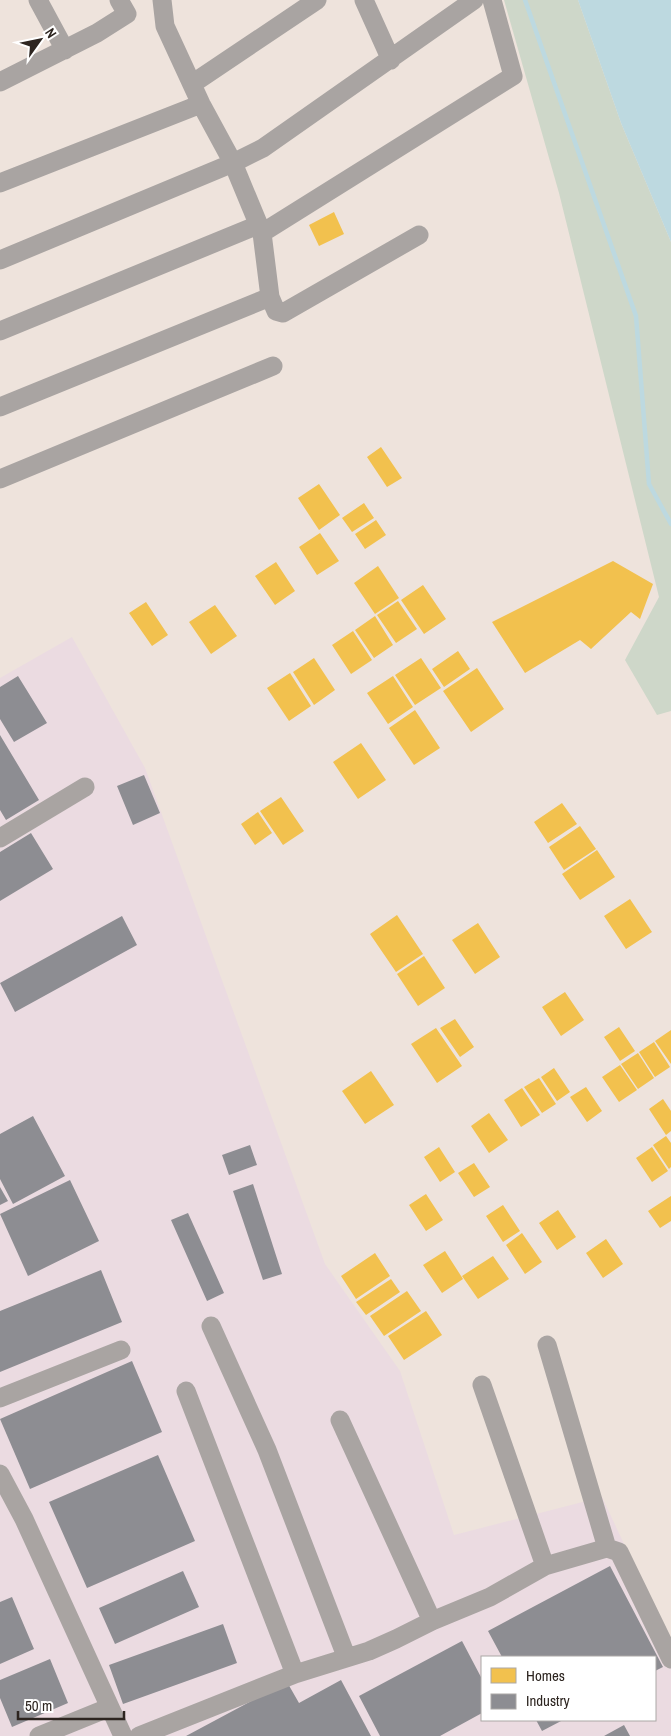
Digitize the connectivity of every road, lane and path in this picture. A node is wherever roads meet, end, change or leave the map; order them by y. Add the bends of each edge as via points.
1 (38, 0) edge
2 (119, 0) edge
3 (162, 0) edge
4 (317, 0) edge
5 (364, 0) edge
6 (474, 0) edge
7 (492, 0) edge
8 (65, 50) junction
9 (391, 60) junction
10 (0, 82) edge
11 (192, 84) junction
12 (201, 104) junction
13 (233, 164) junction
14 (0, 183) edge
15 (260, 229) junction
16 (419, 235) dead end
17 (0, 260) edge
18 (270, 296) junction
19 (0, 331) edge
20 (273, 366) dead end
21 (0, 407) edge
22 (0, 479) edge
23 (85, 786) dead end
24 (0, 838) edge
25 (211, 1326) dead end
26 (547, 1344) dead end
27 (121, 1350) dead end
28 (482, 1385) dead end
29 (186, 1391) dead end
30 (0, 1398) edge
31 (340, 1420) dead end
32 (0, 1474) edge
33 (607, 1548) junction
34 (546, 1566) junction
35 (432, 1621) junction
36 (346, 1656) junction
37 (671, 1659) edge
38 (295, 1674) junction
39 (108, 1708) junction
40 (39, 1736) edge
41 (123, 1736) edge
42 (139, 1736) edge

1 - 8 street
2 - 8 street via 127,14
3 - 11 street via 165,26
4 - 11 street
5 - 9 street
6 - 9 street
7 - 15 street via 513,76
8 - 10 street
9 - 13 street via 263,148
11 - 12 street
12 - 13 street
12 - 14 street
13 - 15 street
13 - 17 street
15 - 18 street
15 - 19 street
16 - 18 street via 283,313 276,311
18 - 21 street
20 - 22 street
23 - 24 street
25 - 36 street via 267,1450
26 - 33 street
27 - 30 street
28 - 34 street
29 - 38 street
31 - 35 street
32 - 39 street via 24,1519
33 - 34 street
33 - 37 street via 619,1552
34 - 35 street via 490,1597
35 - 36 street via 369,1651
36 - 38 street
38 - 42 street
39 - 40 street
39 - 41 street

